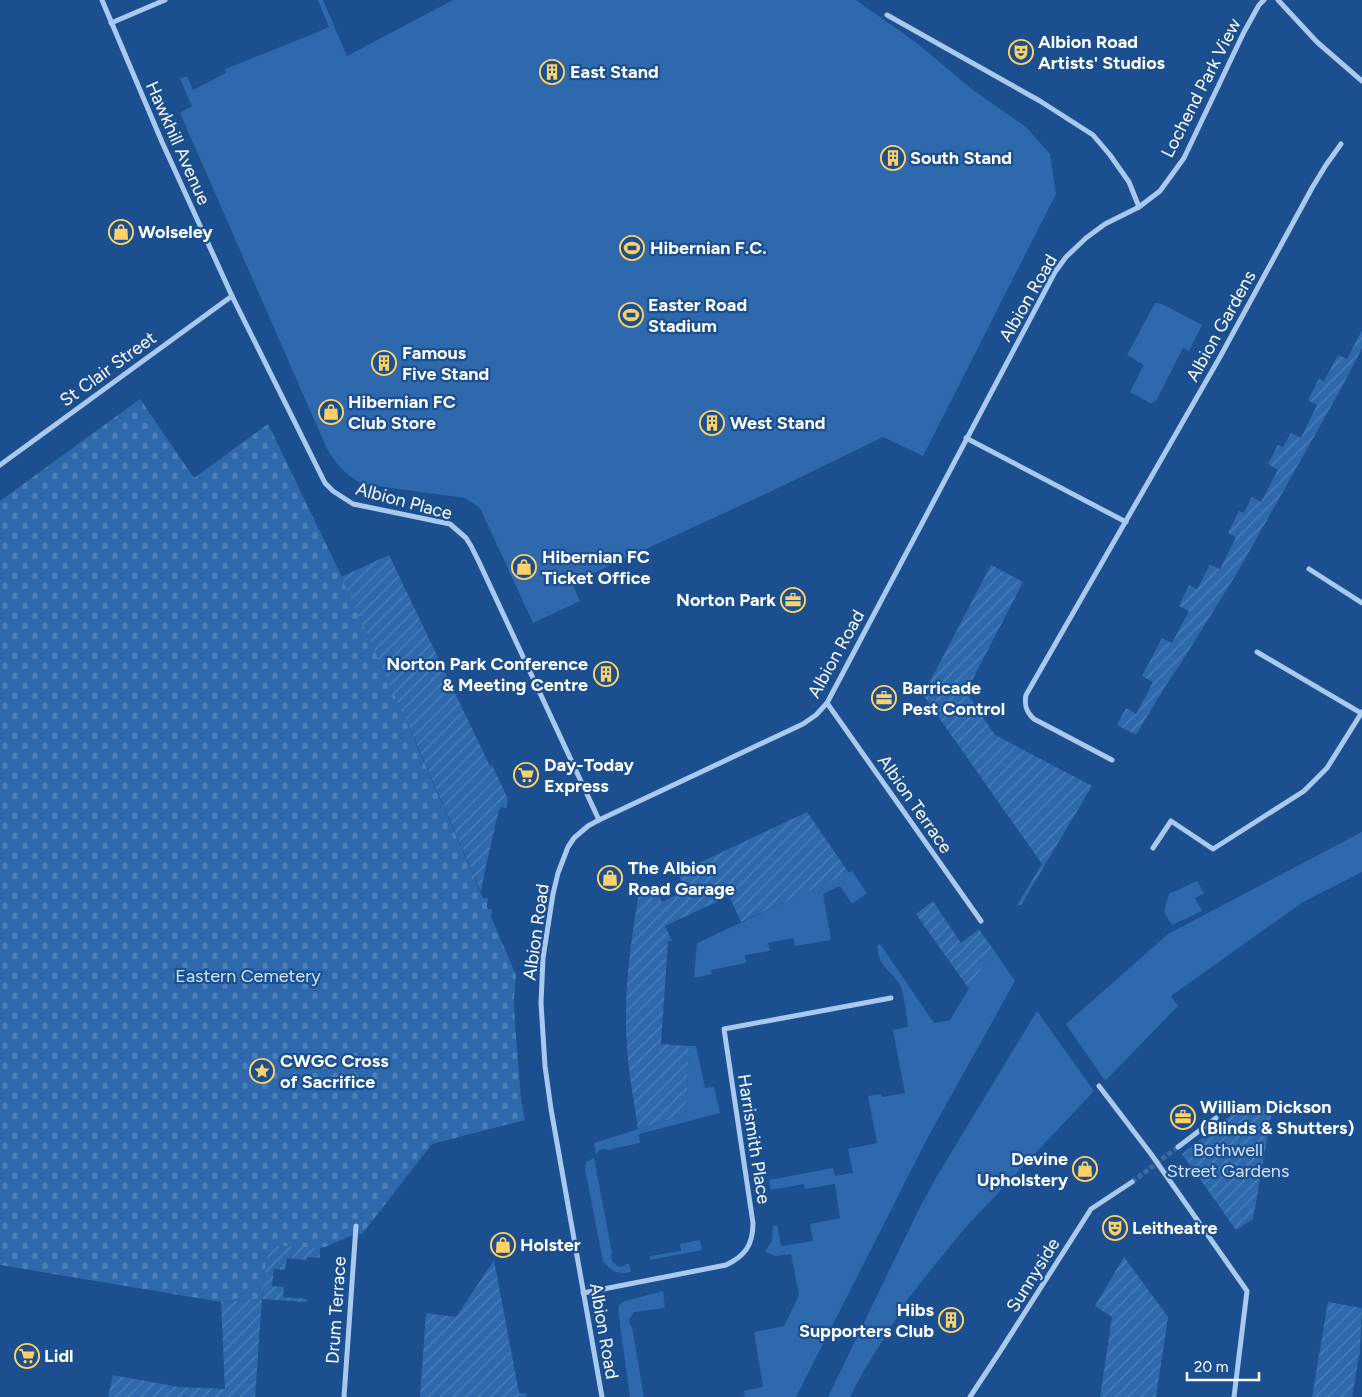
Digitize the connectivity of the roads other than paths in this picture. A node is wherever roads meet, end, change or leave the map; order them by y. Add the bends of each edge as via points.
1 (102, 0) edge
2 (165, 0) edge
3 (1264, 0) edge
4 (1278, 0) edge
5 (887, 15) dead end
6 (111, 23) junction
7 (1362, 81) edge
8 (1341, 144) dead end
9 (1140, 207) junction
10 (232, 296) junction
11 (966, 438) junction
12 (0, 465) edge
13 (1126, 522) junction
14 (1309, 569) dead end
15 (1362, 602) edge
16 (1257, 652) dead end
17 (827, 703) junction
18 (1361, 713) edge
19 (1112, 760) dead end
20 (599, 820) junction
21 (1153, 848) dead end
22 (981, 921) dead end
23 (891, 998) dead end
24 (1100, 1086) dead end
25 (1216, 1118) dead end
26 (1178, 1147) tunnel mouth
27 (1132, 1182) tunnel mouth
28 (356, 1226) dead end
29 (583, 1293) junction
30 (344, 1397) edge
31 (602, 1397) edge
32 (970, 1397) edge
33 (1234, 1397) edge

1 - 6 street, Hawkhill Avenue
2 - 6 street
3 - 9 street, Lochend Park View via 1244,32 1184,158 1160,191
4 - 7 street via 1317,42
5 - 9 street via 1040,101 1093,135 1129,182
6 - 10 street, Hawkhill Avenue
8 - 13 street, Albion Gardens via 1312,188
9 - 11 street, Albion Road via 1105,224 1066,257
10 - 12 street, St Clair Street
10 - 20 street, Albion Place via 325,483 353,504 450,524 466,538
11 - 13 street
11 - 17 street, Albion Road
13 - 19 street, Albion Gardens via 1026,699 1027,710 1034,719
14 - 15 street
16 - 18 street
17 - 20 street, Albion Road via 803,724
17 - 22 street, Albion Terrace
18 - 21 street via 1327,768 1304,791 1214,849 1171,821
20 - 29 street, Albion Road via 574,838 558,873 543,958 541,1003 549,1092
23 - 29 street, Harrismith Place via 724,1030 753,1223 748,1248 726,1265
24 - 33 street via 1247,1292
25 - 26 street
27 - 32 street, Sunnyside via 1091,1209
28 - 30 street, Drum Terrace
29 - 31 street, Albion Road

